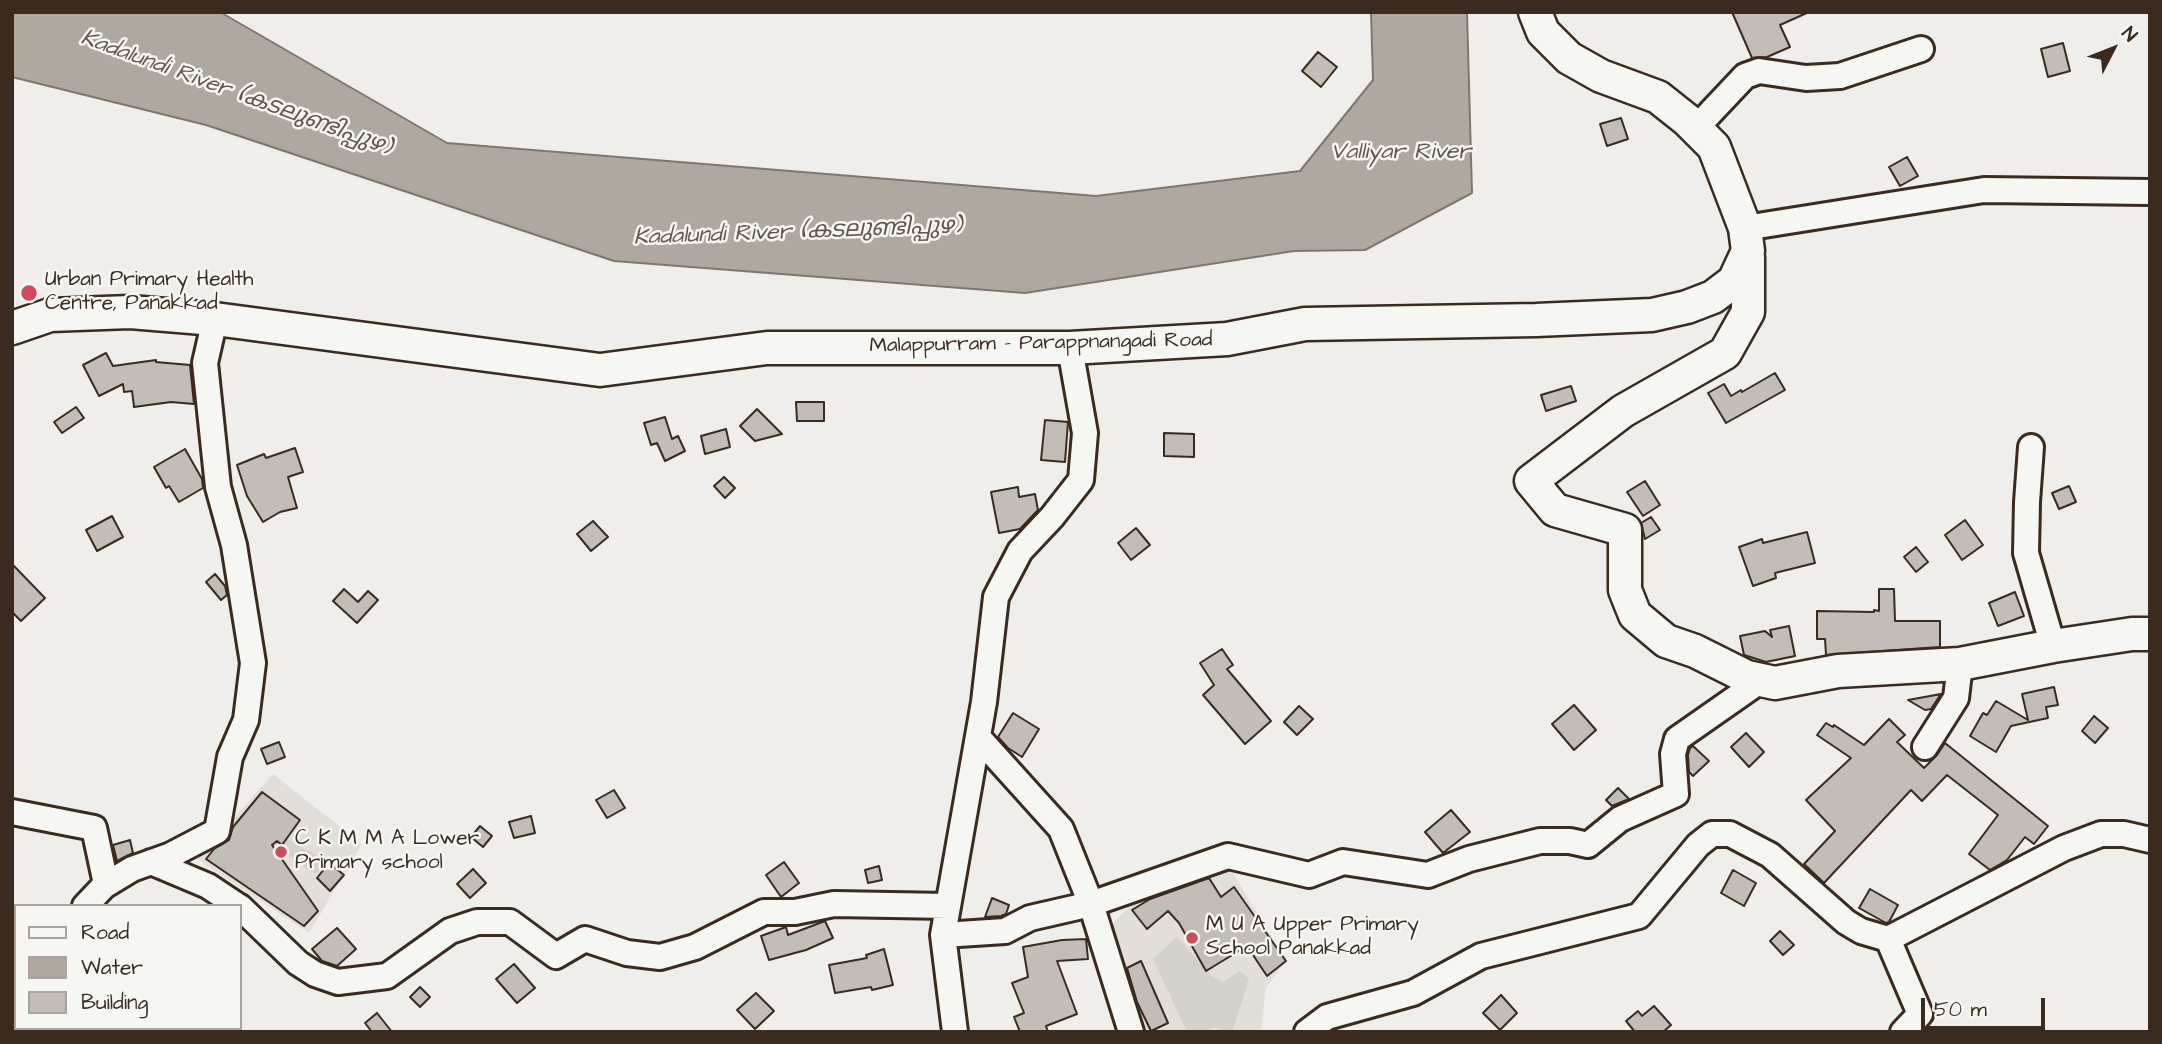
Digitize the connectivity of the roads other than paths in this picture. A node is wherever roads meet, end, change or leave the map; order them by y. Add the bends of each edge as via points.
1 (1535, 12) edge
2 (1920, 49) dead end
3 (1696, 128) junction
4 (2150, 192) edge
5 (1746, 239) junction
6 (215, 319) junction
7 (12, 327) edge
8 (1070, 348) junction
9 (2031, 447) dead end
10 (2150, 634) edge
11 (2053, 646) junction
12 (1960, 664) junction
13 (1760, 681) junction
14 (978, 737) junction
15 (1925, 747) dead end
16 (12, 812) edge
17 (2150, 840) edge
18 (151, 862) junction
19 (106, 884) junction
20 (87, 904) edge
21 (235, 904) edge
22 (1091, 904) junction
23 (948, 906) junction
24 (242, 910) edge
25 (943, 935) junction
26 (1888, 939) junction
27 (955, 1032) edge
28 (1131, 1032) edge
29 (1307, 1032) edge
30 (1903, 1032) edge

1 - 3 main road via 1543,32 1569,58 1601,76 1658,97
2 - 3 street via 1840,76 1806,78 1759,71 1745,76
3 - 5 main road via 1714,147 1731,185
4 - 5 street via 1984,190
5 - 8 main road, Malappurram - Parappnangadi Road via 1734,281 1713,297 1652,315 1305,324 1227,339
5 - 13 main road via 1748,312 1725,353 1623,411 1531,481 1555,510 1625,530 1625,590 1635,615 1666,640
6 - 7 main road, Malappurram - Parappnangadi Road via 117,312 50,315
6 - 8 main road, Malappurram - Parappnangadi Road via 600,370 767,348
6 - 18 street via 205,363 212,441 253,663 246,720 230,758 217,831
8 - 14 street via 1085,433 1081,480 1020,551 996,597
9 - 11 street via 2026,553
10 - 11 main road
11 - 12 main road
12 - 13 main road
12 - 15 street via 1956,698
13 - 22 street via 1677,739 1673,754 1676,794 1620,819 1588,845 1540,841 1428,875 1343,862 1309,875 1228,856
14 - 22 street via 1061,829
14 - 23 street
16 - 19 street via 94,828
17 - 26 street via 2101,834 2064,848
18 - 19 street
18 - 21 street via 208,886
19 - 20 street
22 - 25 street via 1030,918 1005,931
22 - 28 street
23 - 24 street via 834,904 795,912 764,912 695,947 660,957 627,953 585,939 556,956 510,922 477,922 450,931 387,976 338,982 298,963
23 - 25 street
25 - 27 street
26 - 29 street via 1861,932 1846,922 1770,855 1730,834 1712,834 1639,916 1481,956 1413,993 1327,1017
26 - 30 street via 1920,1014

